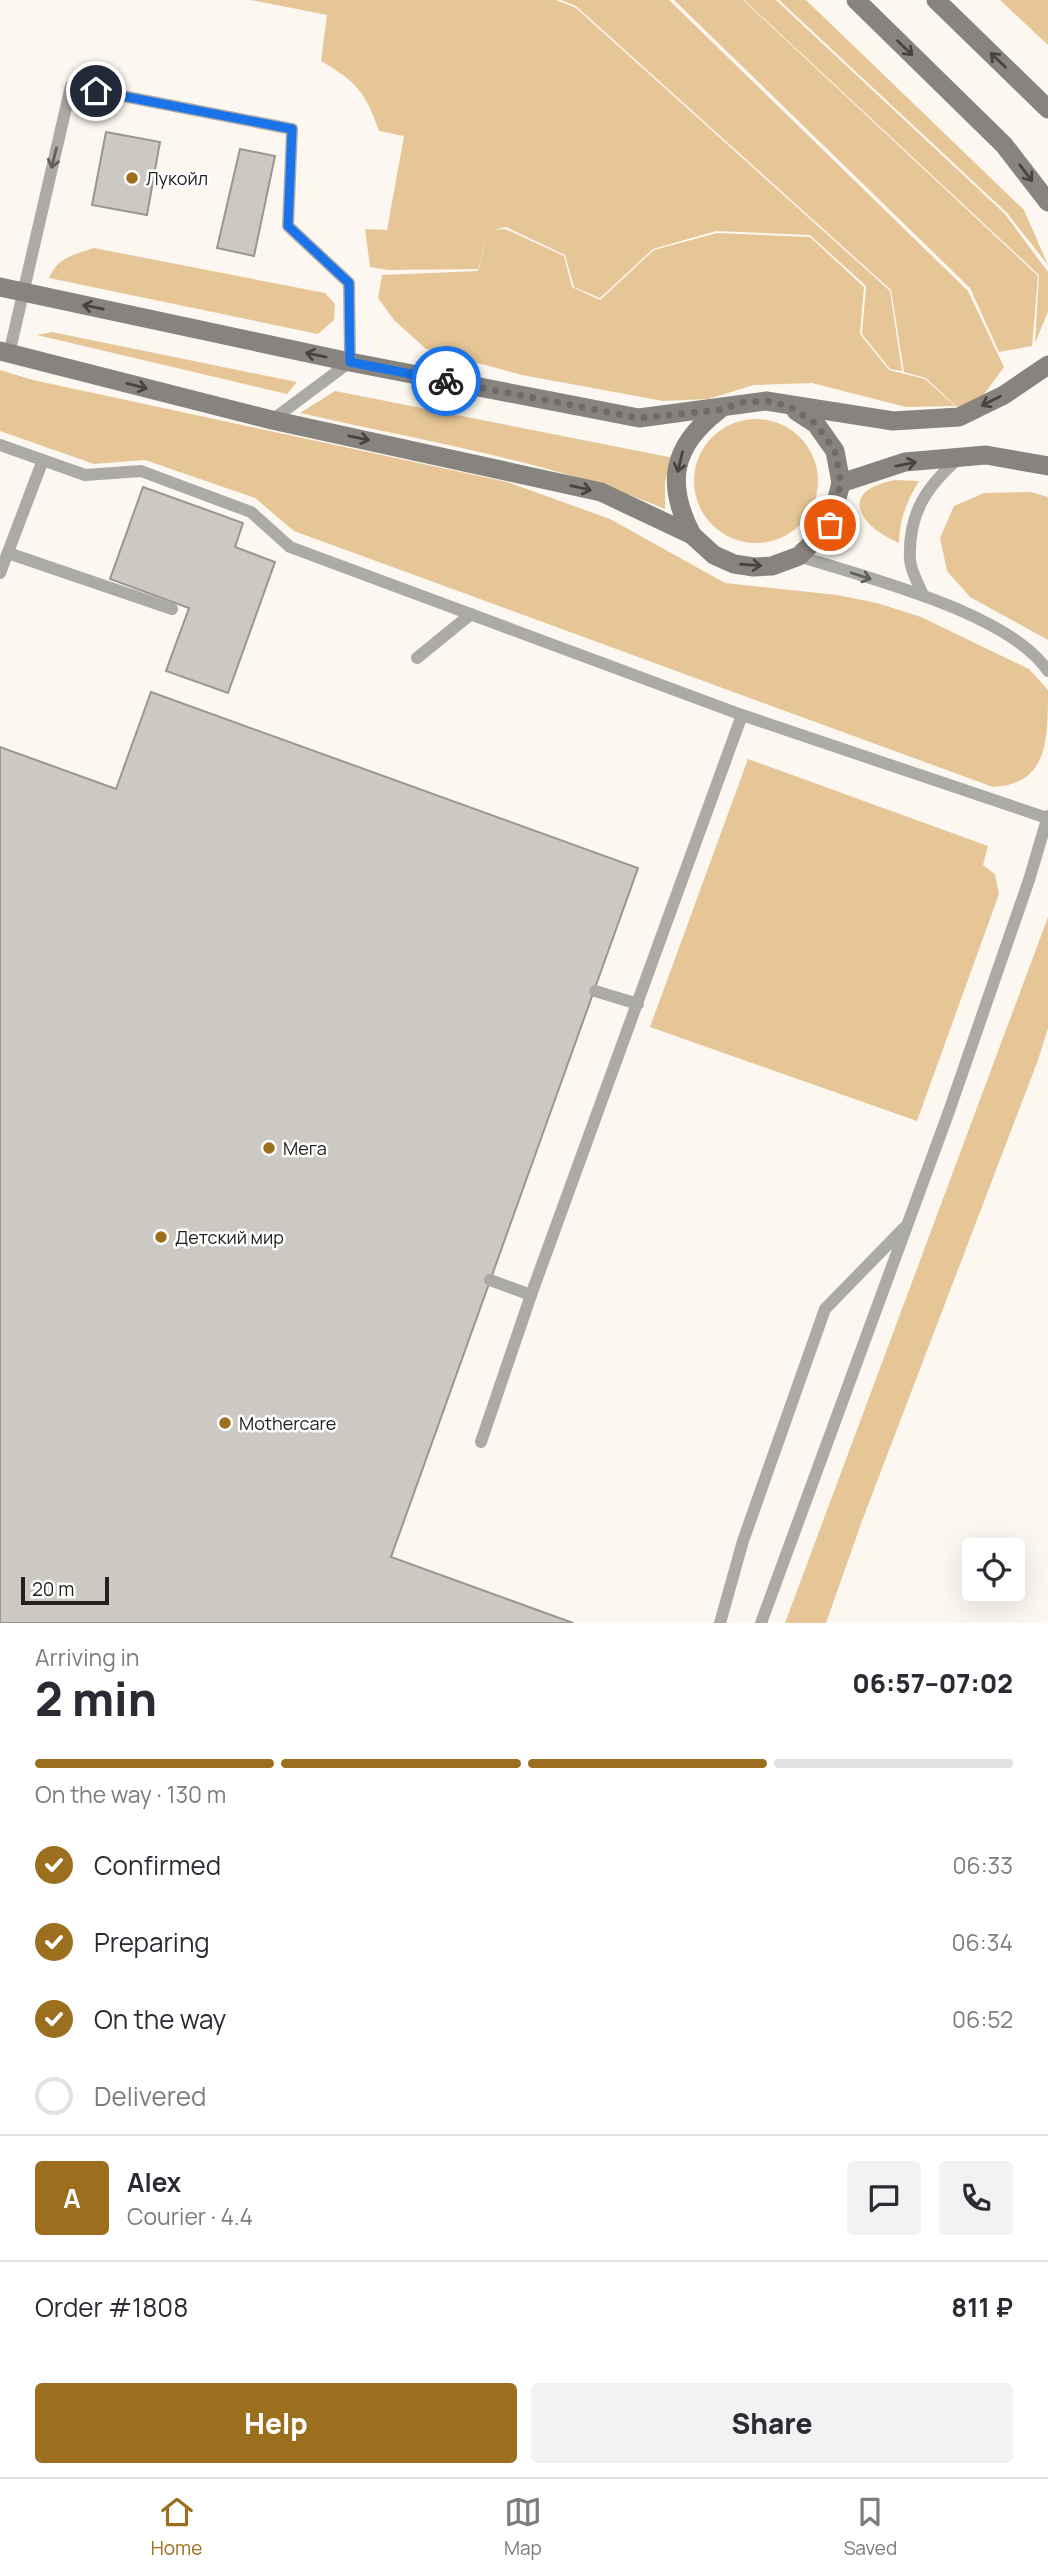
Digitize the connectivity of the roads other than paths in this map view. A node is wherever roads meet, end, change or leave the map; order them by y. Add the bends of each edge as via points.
1 (856, 0) edge
2 (936, 0) edge
3 (1048, 109) edge
4 (1048, 202) edge
5 (0, 287) edge
6 (21, 292) junction
7 (4, 353) edge
8 (350, 362) junction
9 (1048, 365) edge
10 (789, 406) junction
11 (720, 410) junction
12 (272, 420) junction
13 (0, 445) edge
14 (959, 458) junction
15 (43, 460) junction
16 (1048, 466) edge
17 (841, 483) junction
18 (692, 535) junction
19 (8, 553) junction
20 (799, 556) junction
21 (0, 573) edge
22 (923, 596) junction
23 (172, 609) dead end
24 (471, 614) junction
25 (417, 658) dead end
26 (1048, 671) edge
27 (742, 715) junction
28 (1048, 817) edge
29 (595, 991) dead end
30 (638, 1004) junction
31 (907, 1225) junction
32 (490, 1280) dead end
33 (531, 1295) junction
34 (481, 1441) dead end
35 (720, 1623) edge
36 (761, 1623) edge

1 -> 4 main road via 1004,145
3 -> 2 main road
5 - 6 main road
6 - 7 lane
8 -> 6 main road
8 -> 6 lane via 349,283 288,226 292,129 71,86
7 -> 12 main road
8 - 11 main road via 639,418
8 - 12 lane
9 -> 10 main road via 959,418 893,421
10 - 11 main road via 754,401
10 - 17 main road via 816,424 835,451
11 -> 18 main road via 697,427 681,452 675,480 679,509
12 -> 18 main road via 601,492
13 - 15 lane
14 - 16 main road via 986,455
17 -> 14 main road via 905,463
14 - 22 lane via 932,482 914,519 910,561
15 - 19 lane
15 - 24 lane via 85,474 141,471 188,487 251,512 290,547
17 - 20 main road via 830,525
18 -> 20 main road via 734,564 772,566
19 - 21 lane
19 - 23 lane
20 -> 22 lane
22 - 26 lane via 1009,635
24 - 25 lane
24 - 27 lane
27 - 28 lane
27 - 30 lane
28 - 31 lane
29 - 30 lane
30 - 33 lane
31 - 35 lane via 825,1309 743,1541
31 - 36 lane
32 - 33 lane
33 - 34 lane

